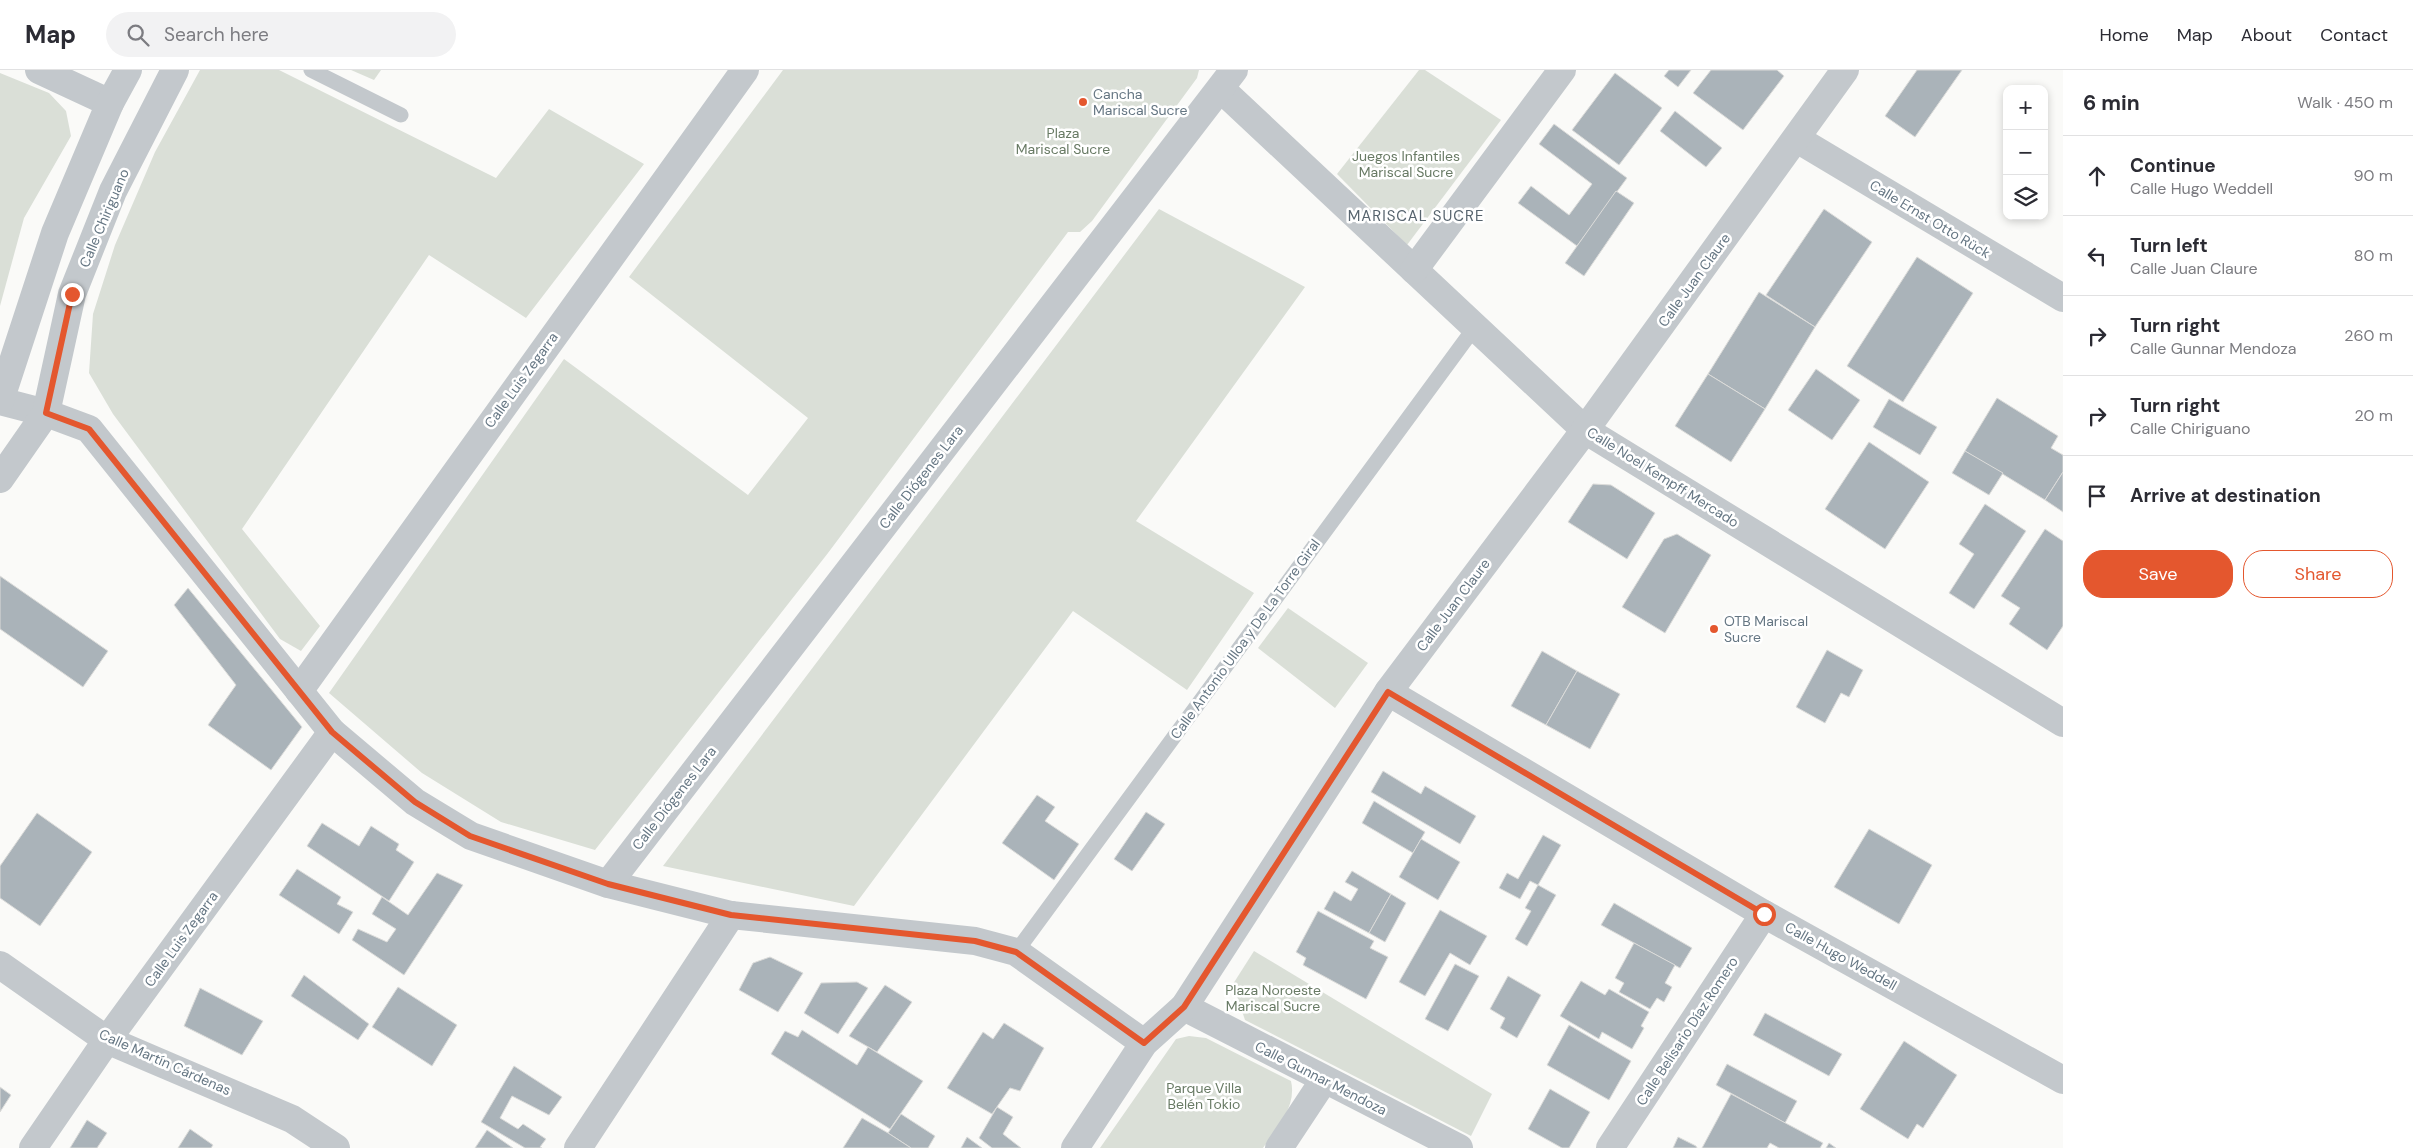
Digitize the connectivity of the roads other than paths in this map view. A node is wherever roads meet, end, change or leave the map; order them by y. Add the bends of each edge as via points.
1 (40, 70) edge
2 (128, 70) edge
3 (175, 70) edge
4 (310, 70) edge
5 (745, 70) edge
6 (1562, 70) edge
7 (1845, 70) edge
8 (1228, 80) edge
9 (110, 103) junction
10 (401, 115) dead end
11 (1797, 139) junction
12 (1414, 270) junction
13 (2063, 298) edge
14 (1476, 327) junction
15 (0, 401) edge
16 (46, 413) junction
17 (1585, 430) junction
18 (0, 479) edge
19 (298, 691) junction
20 (1388, 692) junction
21 (2063, 723) edge
22 (332, 732) junction
23 (608, 884) junction
24 (1764, 914) junction
25 (731, 915) junction
26 (1016, 952) junction
27 (0, 965) edge
28 (1184, 1007) junction
29 (107, 1040) junction
30 (1144, 1043) junction
31 (1324, 1080) junction
32 (2063, 1080) edge
33 (33, 1148) edge
34 (336, 1148) edge
35 (578, 1148) edge
36 (1075, 1148) edge
37 (1279, 1148) edge
38 (1459, 1148) edge
39 (1610, 1148) edge

1 - 9 street
2 - 9 street
3 - 16 street, Calle Chiriguano via 113,191 72,294
4 - 10 lane
5 - 19 street, Calle Luis Zegarra
6 - 12 street
7 - 11 street, Calle Juan Claure
8 - 12 street, Calle Noel Kempff Mercado
8 - 23 street, Calle Diógenes Lara
9 - 15 street via 55,233
11 - 13 street, Calle Ernst Otto Rück
11 - 17 street, Calle Juan Claure
12 - 14 street, Calle Noel Kempff Mercado
14 - 17 street, Calle Noel Kempff Mercado
14 - 26 lane, Calle Antonio Ulloa y De La Torre Giral
15 - 16 street
16 - 18 street, Calle Chiriguano
16 - 19 street via 89,429
17 - 20 street, Calle Juan Claure
17 - 21 street, Calle Noel Kempff Mercado
19 - 22 street
20 - 24 street, Calle Hugo Weddell
20 - 28 street, Calle Juan Claure
22 - 23 street via 415,802 470,836
22 - 29 street, Calle Luis Zegarra
23 - 25 street
24 - 32 street, Calle Hugo Weddell
24 - 39 street, Calle Belisario Díaz Romero
25 - 26 street via 975,941
25 - 35 street
26 - 30 street
27 - 29 street, Calle Martín Cárdenas
28 - 30 street, Calle Juan Claure
28 - 31 street, Calle Gunnar Mendoza
29 - 33 street, Calle Luis Zegarra
29 - 34 street, Calle Martín Cárdenas via 292,1119
30 - 36 street, Calle Juan Claure
31 - 37 street
31 - 38 street, Calle Gunnar Mendoza

